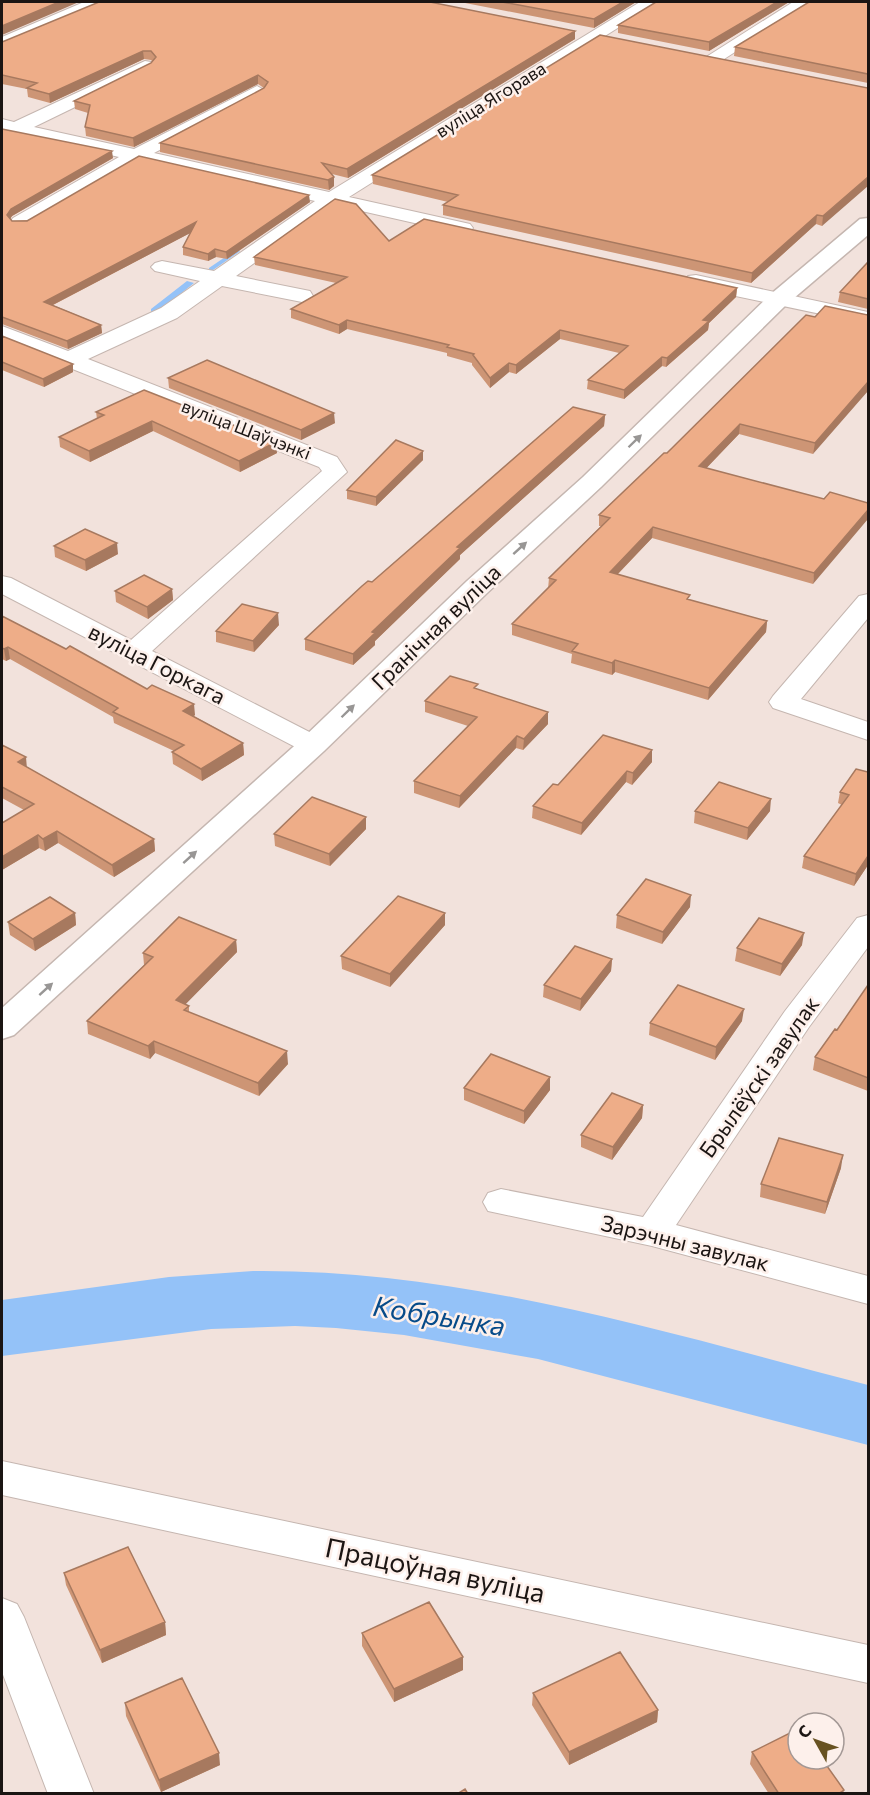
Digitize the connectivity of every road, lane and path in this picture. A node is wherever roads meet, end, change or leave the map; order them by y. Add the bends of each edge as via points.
1 (97, 2) edge
2 (651, 2) edge
3 (804, 2) edge
4 (573, 31) edge
5 (596, 35) junction
6 (619, 40) edge
7 (2, 43) edge
8 (689, 54) edge
9 (712, 59) junction
10 (735, 63) edge
11 (145, 66) edge
12 (256, 91) edge
13 (7, 130) edge
14 (136, 155) junction
15 (331, 199) junction
16 (20, 222) edge
17 (868, 224) edge
18 (478, 232) edge
19 (162, 267) dead end
20 (674, 276) edge
21 (218, 277) junction
22 (302, 296) dead end
23 (779, 299) junction
24 (868, 318) edge
25 (2, 333) edge
26 (68, 360) junction
27 (2, 584) edge
28 (868, 602) edge
29 (134, 652) junction
30 (868, 731) edge
31 (313, 745) junction
32 (868, 925) edge
33 (2, 1027) edge
34 (501, 1202) dead end
35 (652, 1232) junction
36 (868, 1290) edge
37 (2, 1478) edge
38 (2, 1617) edge
39 (868, 1664) edge
40 (71, 1794) edge

1 - 7 street
2 - 5 street, вуліца Ягорава
3 - 9 street
4 - 5 street
5 - 6 street
5 - 15 street, вуліца Ягорава
8 - 9 street
9 - 10 street
11 - 13 street
12 - 14 street
13 - 14 street
14 - 15 street
14 - 16 street
15 - 18 street
15 - 21 street, вуліца Ягорава
17 - 23 main road, Гранічная вуліца
19 - 21 street
20 - 23 street
21 - 22 street
21 - 26 street, вуліца Ягорава via 169,313
23 - 24 street
31 -> 23 main road, Гранічная вуліца
25 - 26 street, вуліца Шаўчэнкі
26 - 29 street, вуліца Шаўчэнкі via 328,462 335,472
27 - 29 street, вуліца Горкага
28 - 30 street via 783,702
29 - 31 street, вуліца Горкага
33 -> 31 main road, Гранічная вуліца
32 - 35 street, Брылёўскі завулак via 797,1019
34 - 35 street, Зарэчны завулак
35 - 36 street, Зарэчны завулак
37 - 39 street, Працоўная вуліца
38 - 40 street

